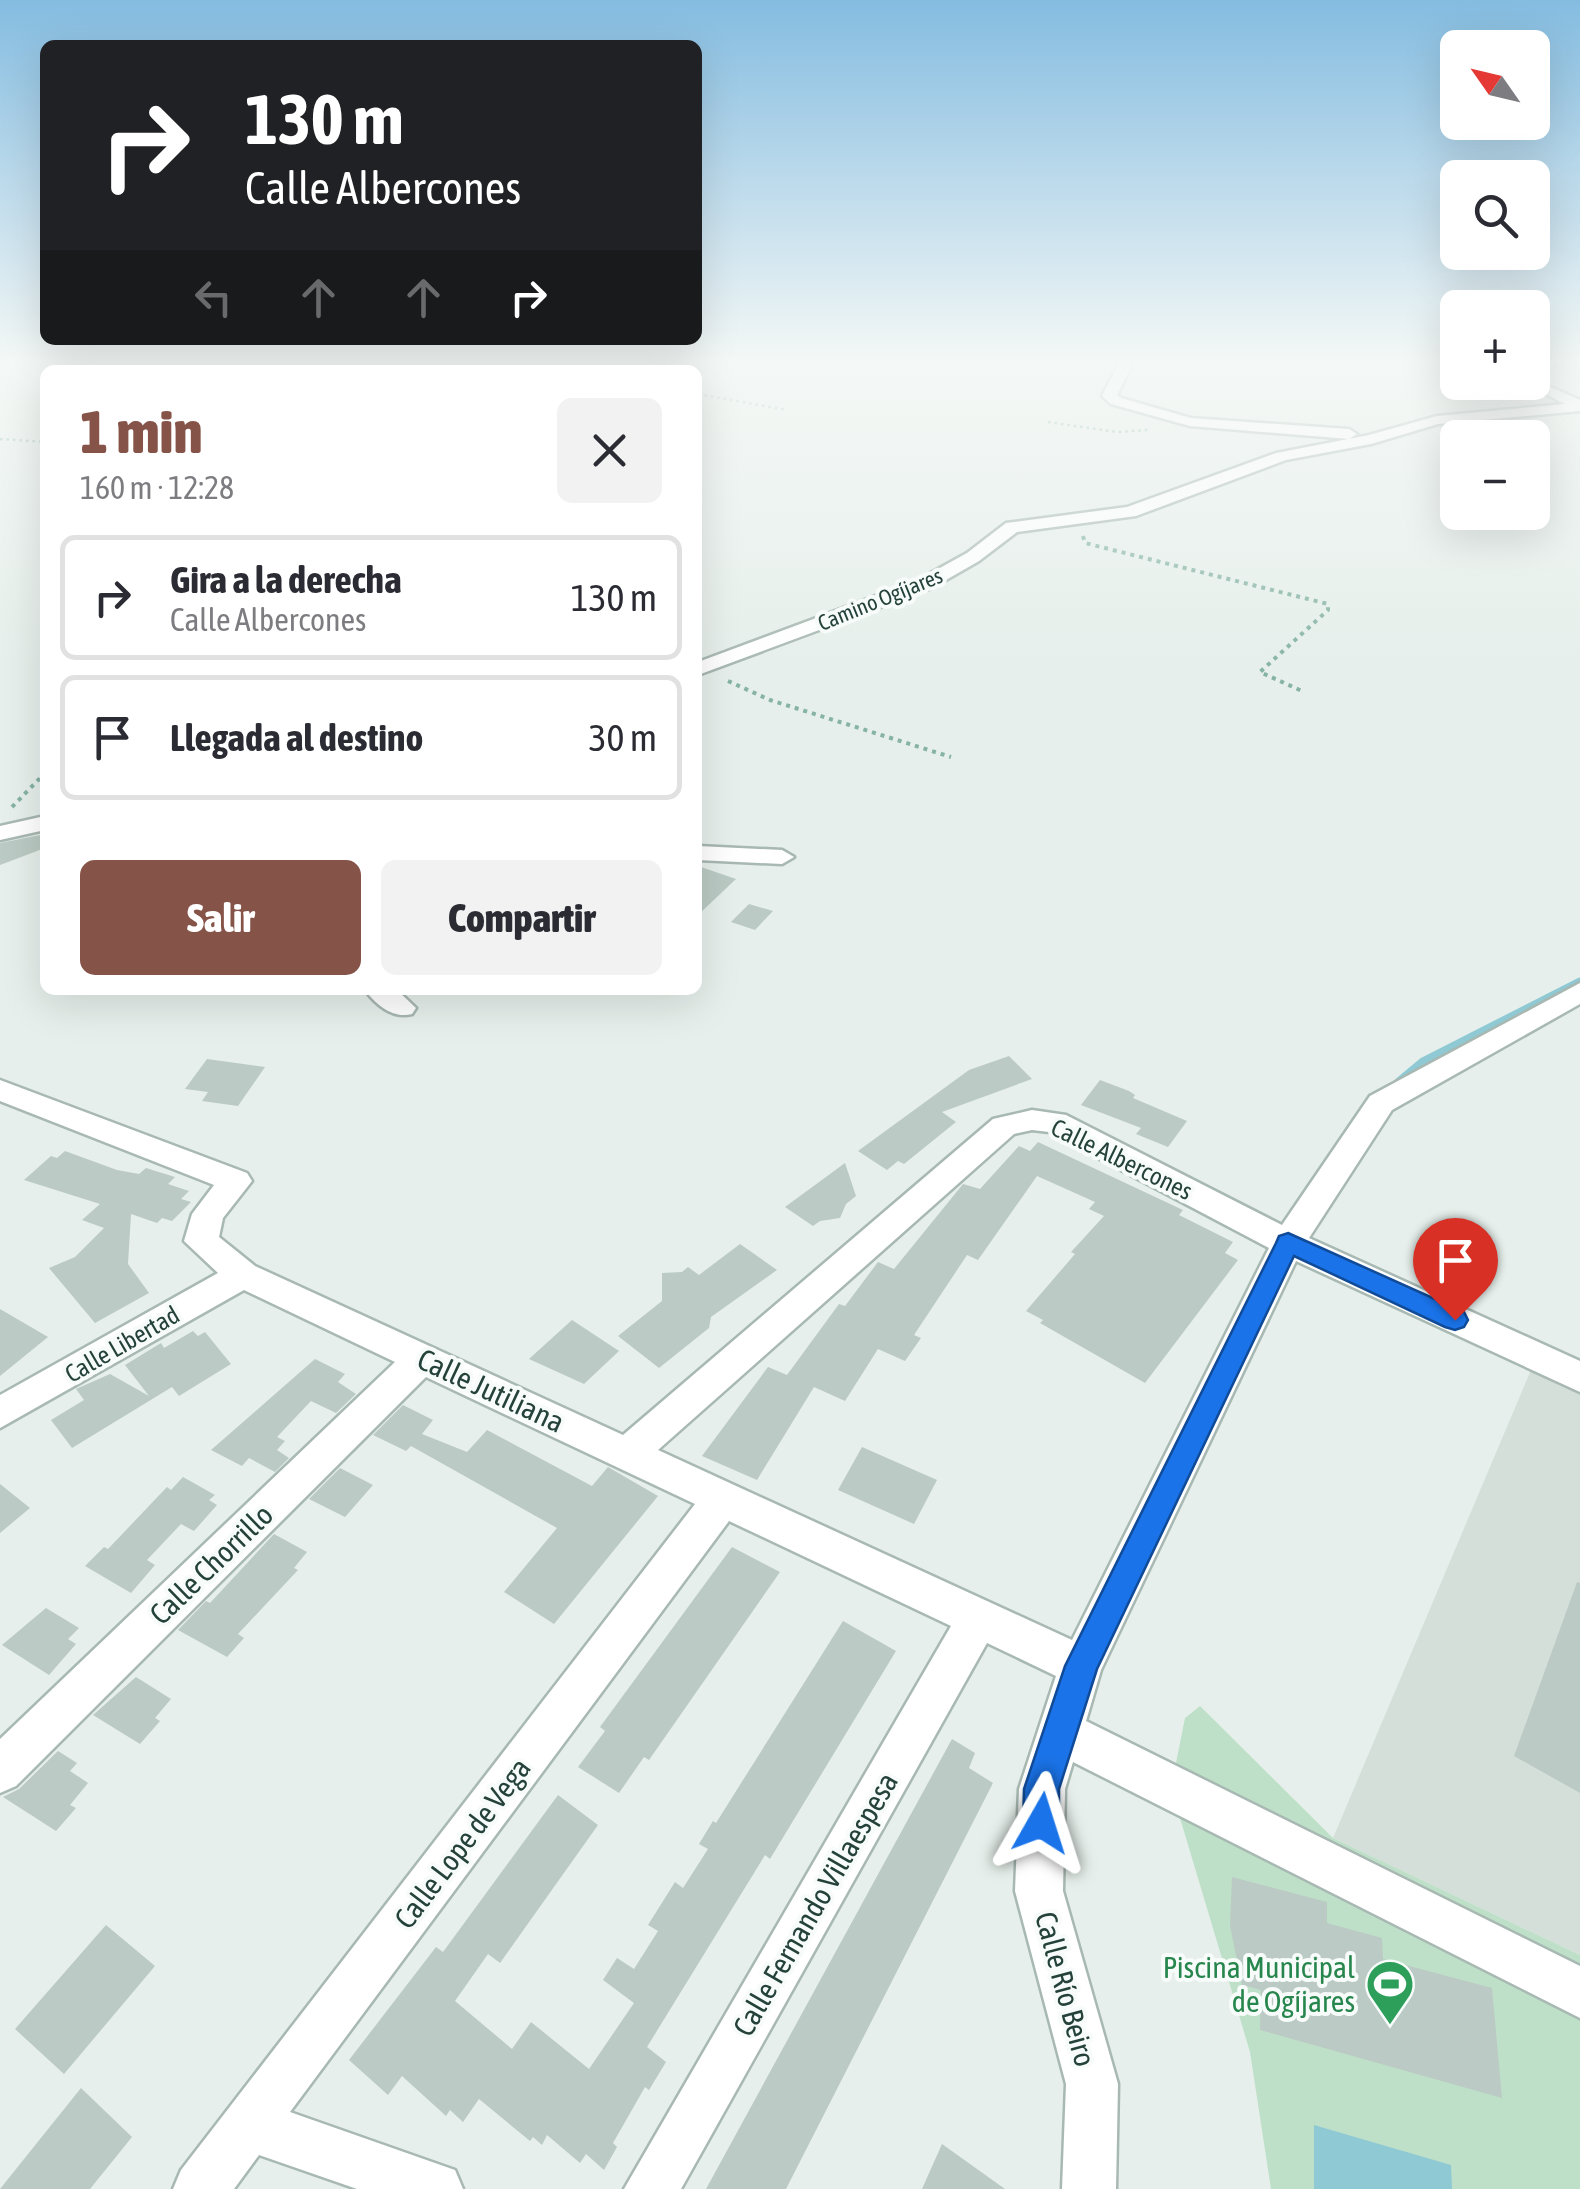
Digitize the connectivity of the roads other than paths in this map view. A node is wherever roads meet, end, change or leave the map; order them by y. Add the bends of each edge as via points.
1 (1263, 463) edge
2 (702, 668) edge
3 (40, 824) edge
4 (9, 830) edge
5 (702, 853) edge
6 (782, 857) dead end
7 (1580, 992) edge
8 (385, 995) edge
9 (402, 1008) dead end
10 (0, 1090) edge
11 (1288, 1243) junction
12 (243, 1275) junction
13 (422, 1358) junction
14 (1580, 1377) edge
15 (0, 1413) edge
16 (627, 1454) junction
17 (724, 1498) junction
18 (978, 1618) junction
19 (1081, 1666) junction
20 (1059, 1731) junction
21 (0, 1770) edge
22 (1580, 1993) edge
23 (248, 2125) junction
24 (200, 2189) edge
25 (436, 2189) edge
26 (651, 2189) edge
27 (1089, 2189) edge

1 - 2 street, Camino Ogíjares via 1130,512 1012,528 925,584
3 - 4 street
5 - 6 street
7 - 11 street, Calle Río Beiro via 1382,1103
8 - 9 street
10 - 12 street, Calle Jutiliana via 236,1181 208,1214 201,1241
11 - 14 street, Calle Albercones
11 - 16 street, Calle Albercones via 1055,1122 1004,1126
11 - 19 street, Calle Río Beiro
12 - 13 street, Calle Jutiliana
12 - 15 street, Calle Libertad
13 - 16 street, Calle Jutiliana
13 - 21 street, Calle Chorrillo
16 - 17 street, Calle Jutiliana
17 - 18 street, Calle Jutiliana
17 - 23 street, Calle Lope de Vega
18 - 19 street, Calle Jutiliana
18 - 26 street, Calle Fernando Villaespesa
19 - 20 street, Calle Río Beiro
20 - 22 street
20 - 27 street, Calle Río Beiro via 1042,1789 1039,1890 1092,2084
23 - 24 street, Calle Lope de Vega
23 - 25 street

